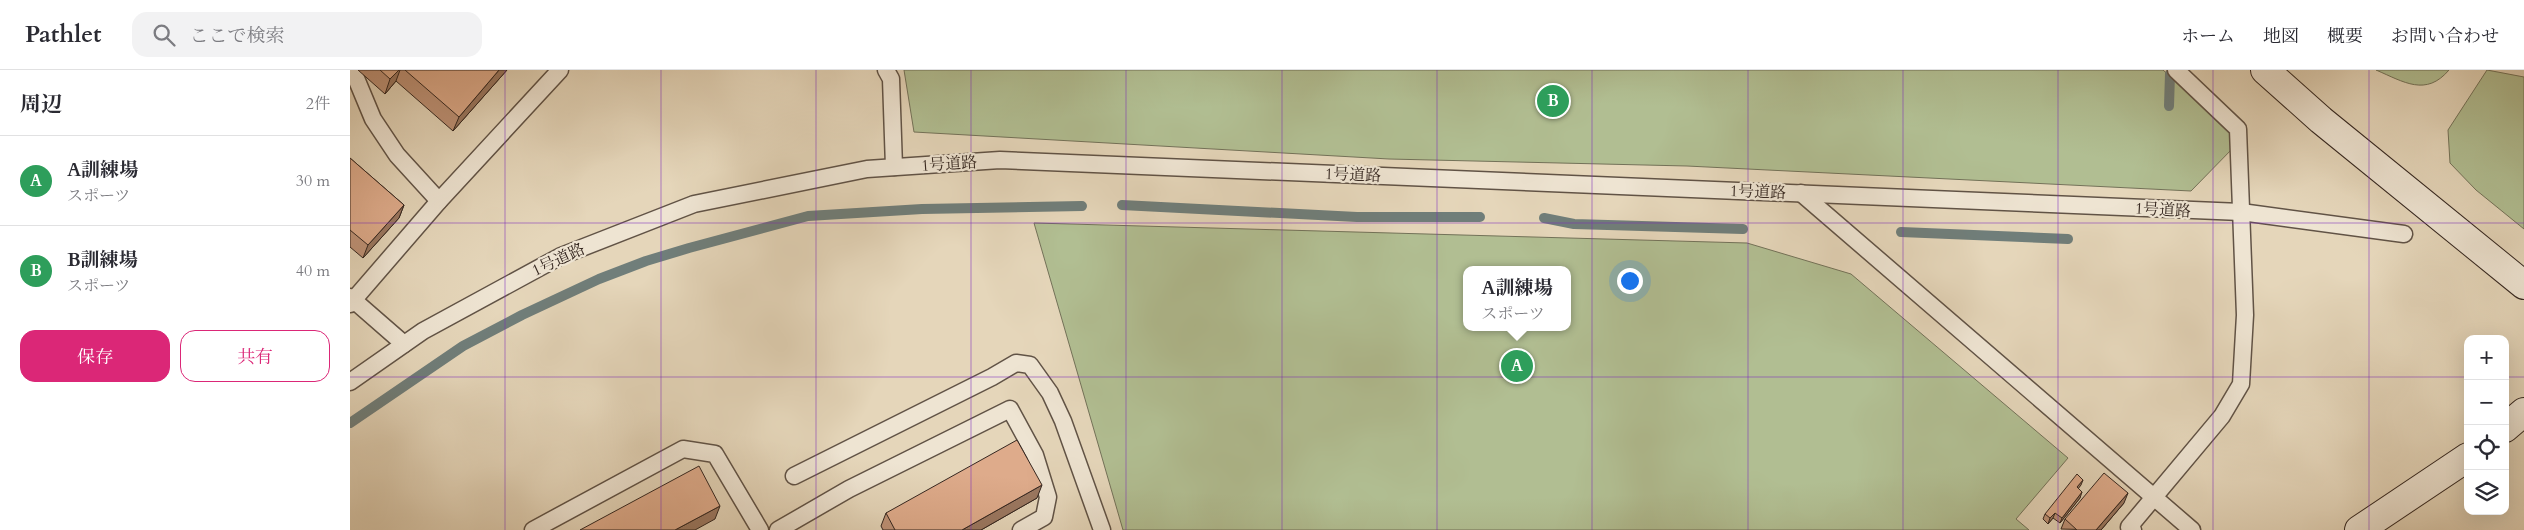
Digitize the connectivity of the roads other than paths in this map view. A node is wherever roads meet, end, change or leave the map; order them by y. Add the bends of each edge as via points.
1 (560, 70) edge
2 (886, 70) edge
3 (2176, 70) edge
4 (2265, 70) edge
5 (350, 74) edge
6 (894, 167) junction
7 (1801, 193) junction
8 (439, 201) junction
9 (2241, 212) junction
10 (2404, 234) dead end
11 (2524, 285) edge
12 (351, 300) edge
13 (404, 344) junction
14 (350, 382) edge
15 (2524, 412) edge
16 (2509, 425) edge
17 (2464, 460) edge
18 (794, 476) dead end
19 (2154, 498) junction
20 (534, 530) edge
21 (760, 530) edge
22 (778, 530) edge
23 (1022, 530) edge
24 (1102, 530) edge
25 (2133, 530) edge
26 (2192, 530) edge
27 (2359, 530) edge

1 - 8 lane
2 - 6 lane via 891,79
3 - 9 lane via 2238,129
4 - 11 street via 2321,120
5 - 8 lane via 353,72 373,119 397,155
6 - 7 lane, 1号道路 via 1000,160
6 - 13 lane, 1号道路 via 867,169 694,204 561,256
7 - 9 lane, 1号道路
7 - 19 lane
8 - 12 lane
9 - 10 lane, 1号道路
9 - 19 lane via 2245,315 2241,384 2222,416
12 - 13 lane
13 - 14 lane, 1号道路
15 - 16 street
17 - 27 street
18 - 24 lane via 1016,363 1030,365 1050,393 1063,421
19 - 25 lane via 2129,527
19 - 26 lane
20 - 21 lane via 684,449 714,454
22 - 23 lane via 849,489 1010,409 1035,455 1048,498 1044,517

